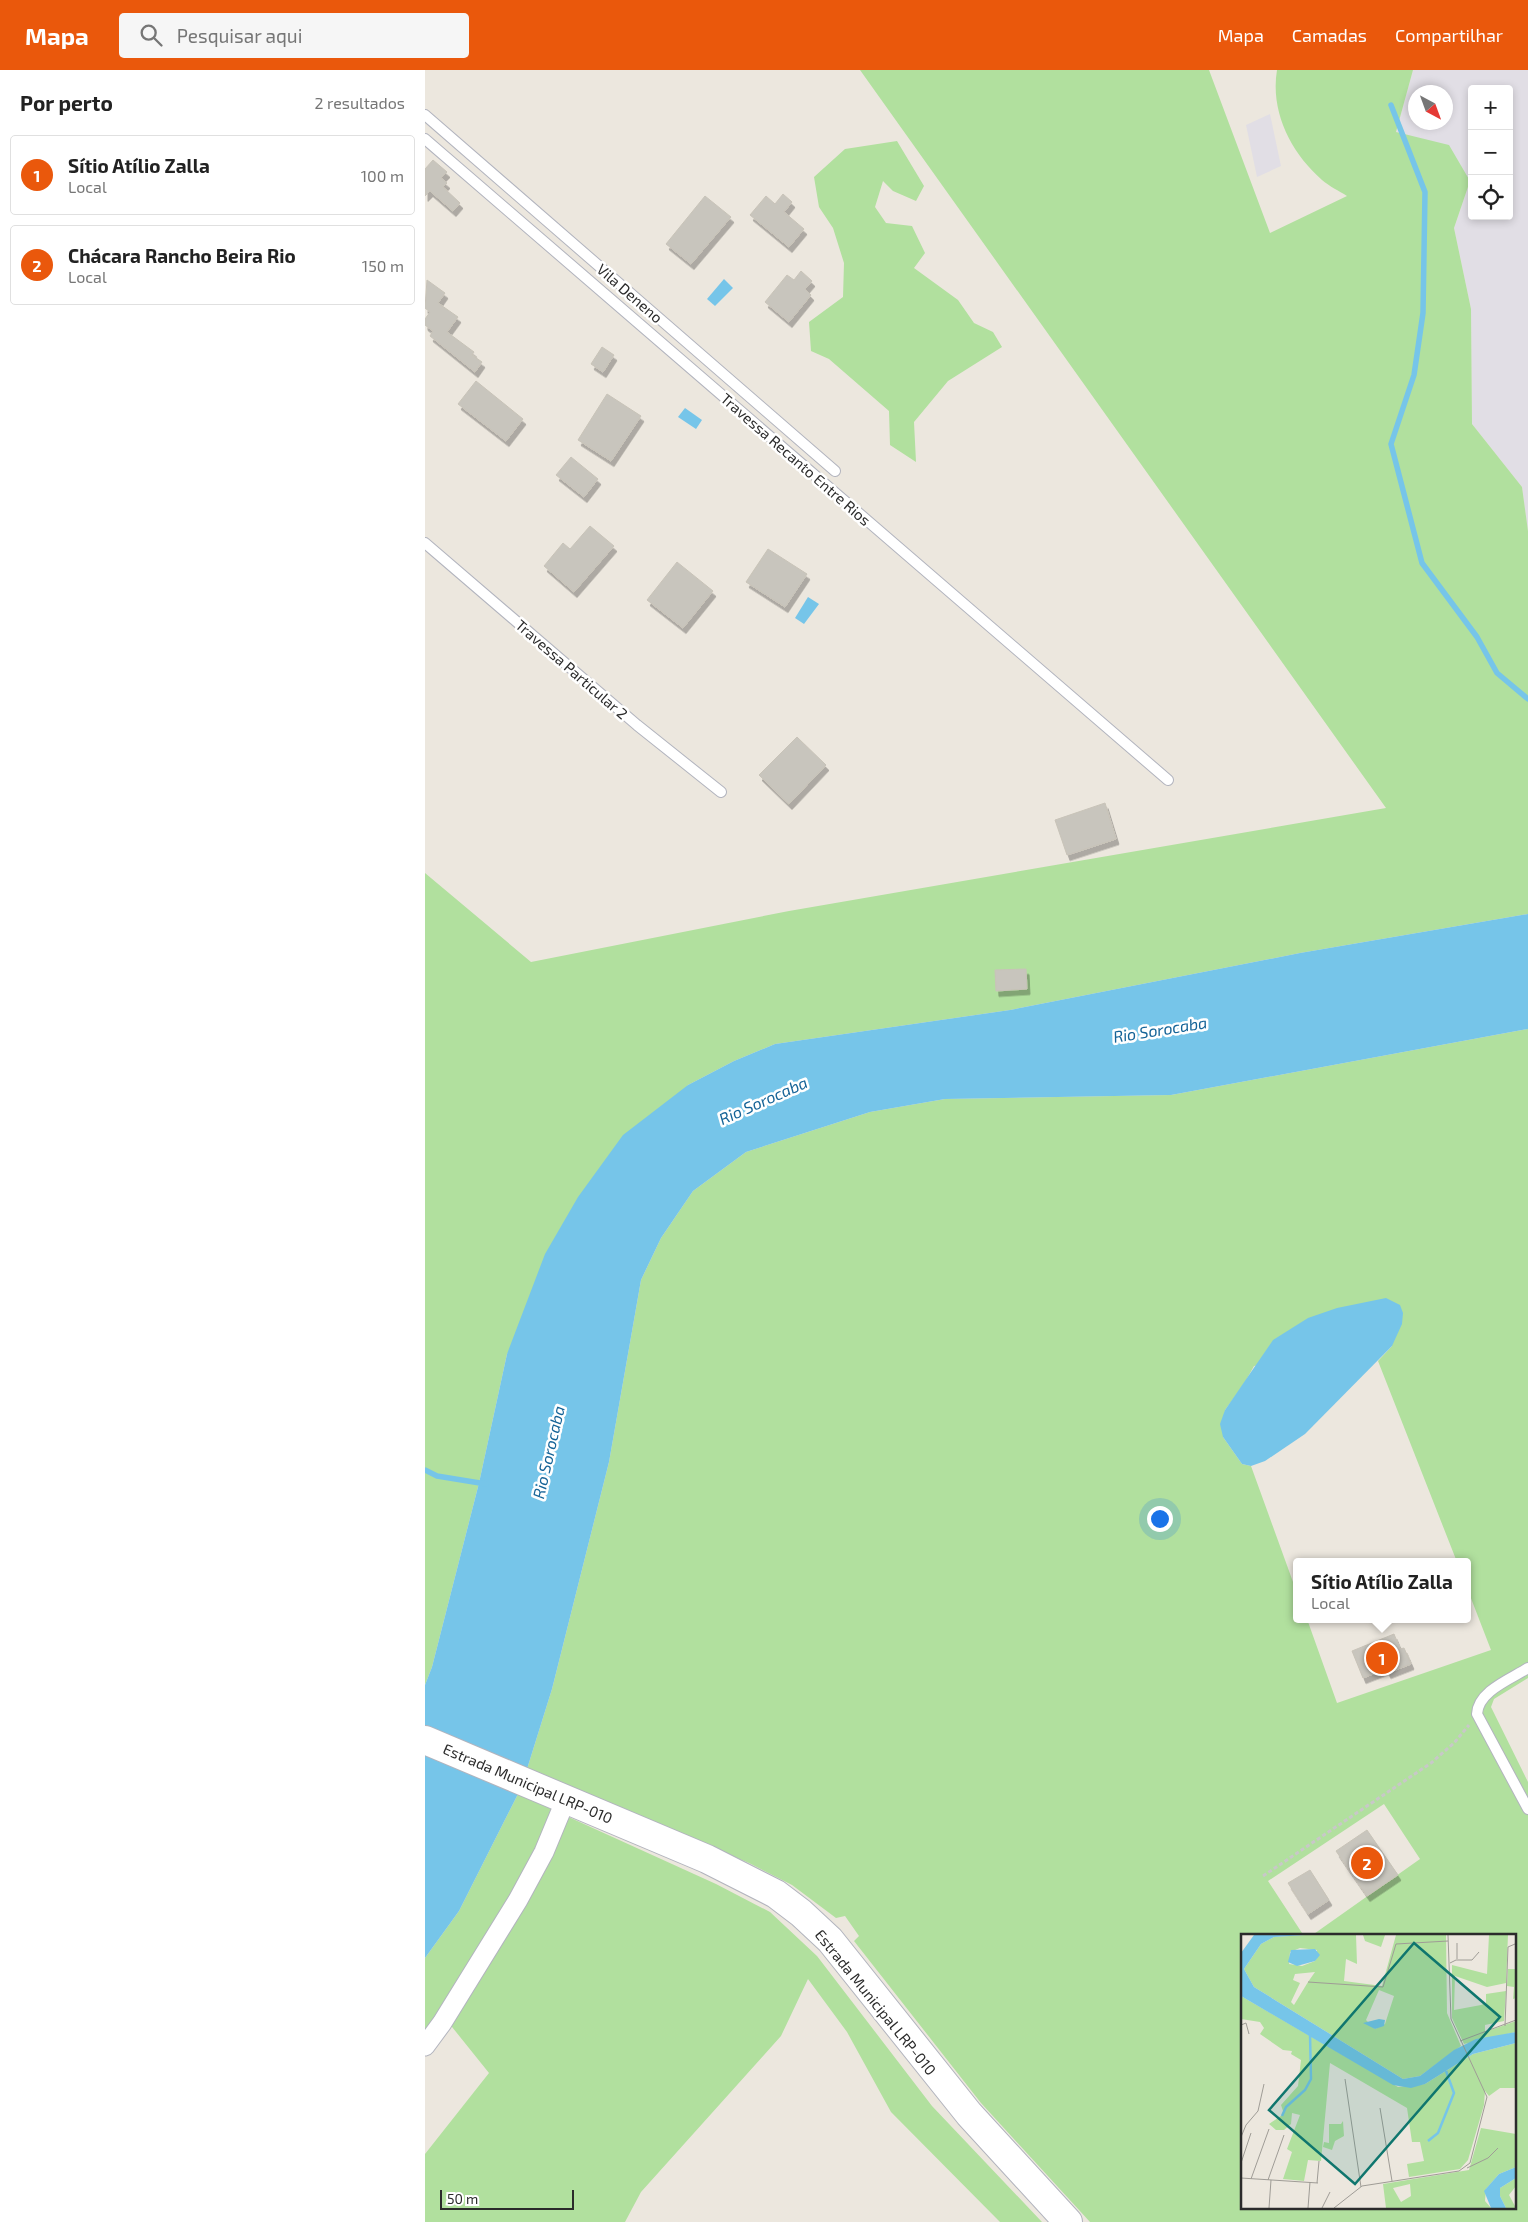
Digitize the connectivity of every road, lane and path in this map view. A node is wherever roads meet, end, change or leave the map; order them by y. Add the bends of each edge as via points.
1 (425, 115) edge
2 (425, 139) edge
3 (835, 470) dead end
4 (425, 542) edge
5 (1168, 780) dead end
6 (721, 792) dead end
7 (1528, 1668) edge
8 (1477, 1714) junction
9 (425, 1740) edge
10 (556, 1795) junction
11 (1528, 1809) edge
12 (1263, 1876) dead end
13 (425, 2046) edge
14 (1068, 2222) edge

1 - 3 lane, Vila Deneno
2 - 5 lane, Travessa Recanto Entre Rios
4 - 6 lane, Travessa Particular 2 via 637,725
7 - 8 lane via 1486,1694
8 - 11 lane
8 - 12 path via 1454,1743 1431,1763
9 - 10 street, Estrada Municipal LRP-010
10 - 13 street via 543,1852 518,1900
10 - 14 street, Estrada Municipal LRP-010 via 707,1858 775,1894 801,1913 841,1954 969,2114

